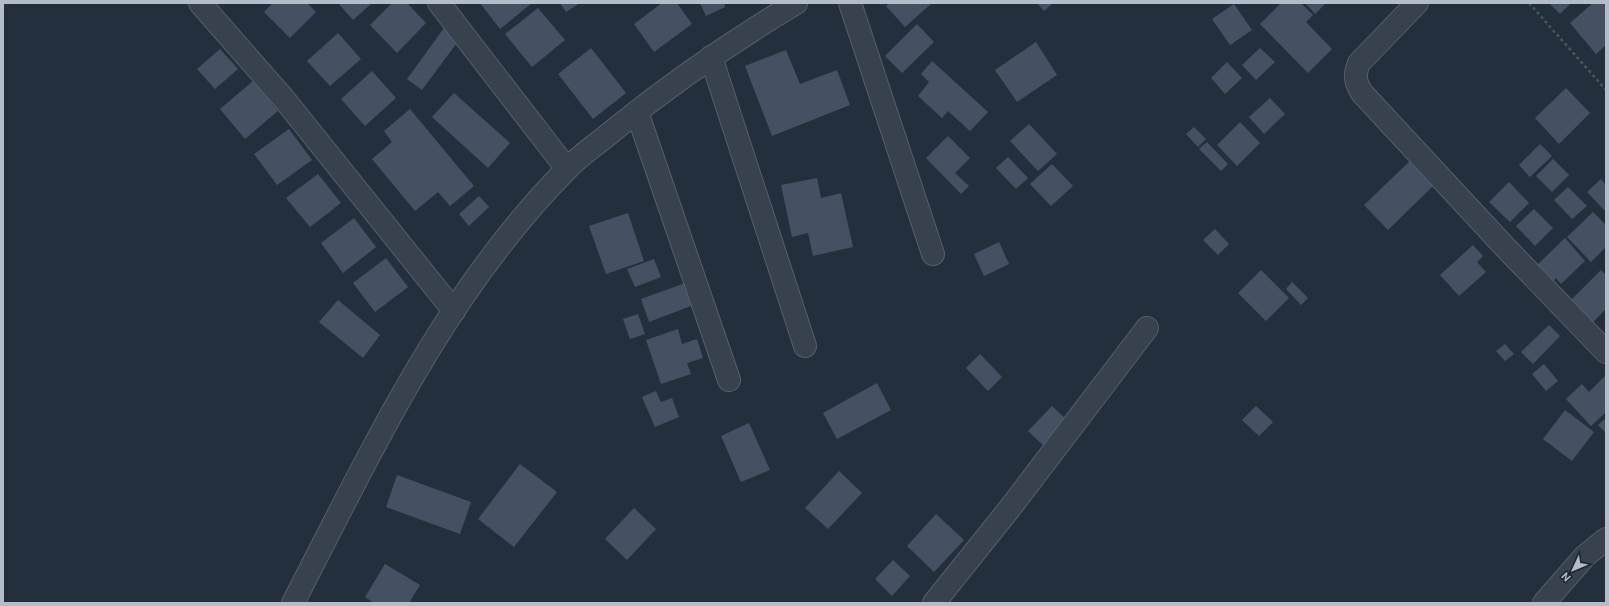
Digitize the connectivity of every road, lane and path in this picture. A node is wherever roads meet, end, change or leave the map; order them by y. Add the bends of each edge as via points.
1 (200, 3) edge
2 (439, 3) edge
3 (796, 3) edge
4 (850, 3) edge
5 (1418, 3) edge
6 (1529, 3) edge
7 (711, 57) junction
8 (1606, 90) edge
9 (637, 112) junction
10 (566, 169) junction
11 (933, 254) dead end
12 (454, 311) junction
13 (1147, 328) dead end
14 (804, 346) dead end
15 (1606, 352) edge
16 (730, 380) dead end
17 (1606, 539) edge
18 (293, 603) edge
19 (934, 603) edge
20 (1544, 603) edge

1 - 12 street via 284,99
2 - 10 street
3 - 7 street
4 - 11 street
5 - 15 street via 1359,63 1355,74 1357,85 1367,99 1504,246
6 - 8 path
7 - 9 street
7 - 14 street
9 - 10 street
9 - 16 street
10 - 12 street via 506,237
12 - 18 street via 390,417
13 - 19 street
17 - 20 street via 1585,556

